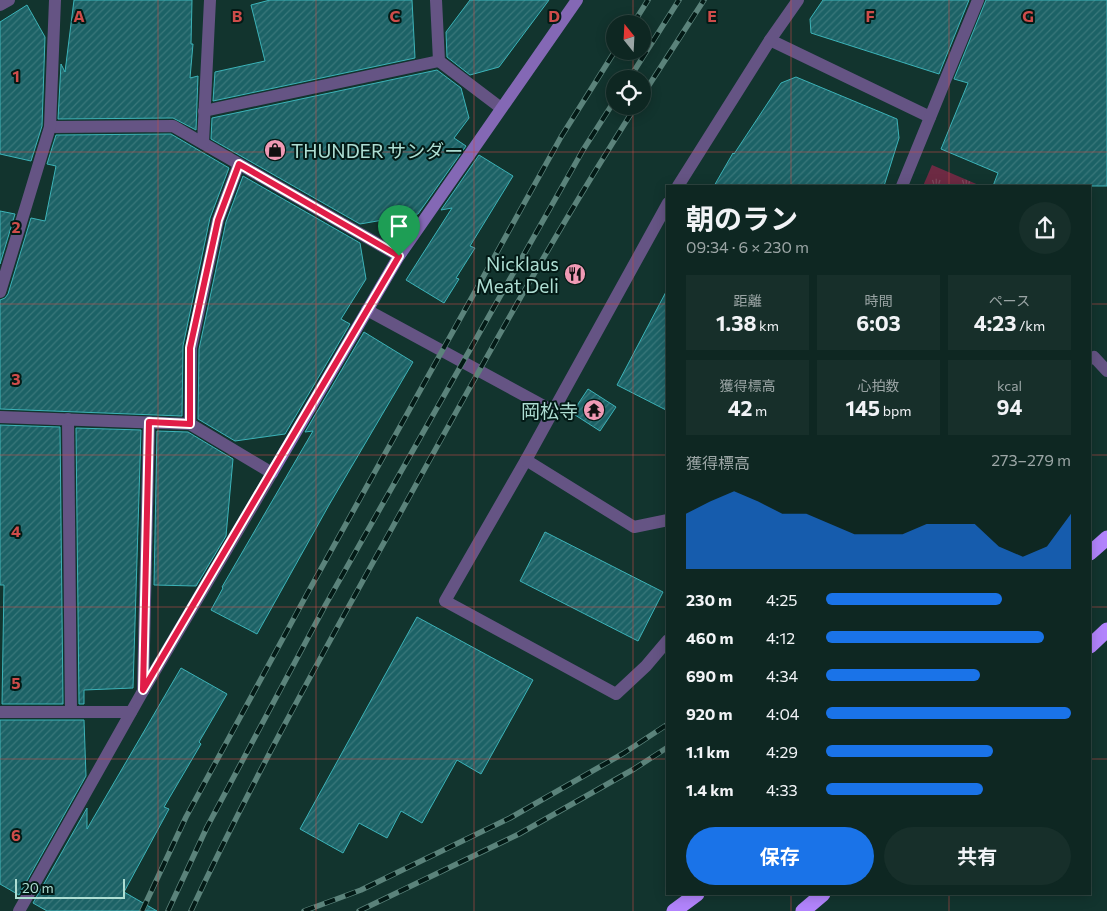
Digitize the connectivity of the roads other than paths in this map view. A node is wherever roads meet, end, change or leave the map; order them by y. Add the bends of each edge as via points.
1 (9, 0) edge
2 (55, 0) edge
3 (210, 0) edge
4 (436, 0) edge
5 (577, 0) edge
6 (798, 0) edge
7 (978, 0) edge
8 (0, 5) edge
9 (770, 40) junction
10 (439, 61) junction
11 (501, 108) junction
12 (204, 111) junction
13 (930, 117) junction
14 (50, 128) junction
15 (203, 143) junction
16 (239, 164) junction
17 (679, 185) edge
18 (902, 185) edge
19 (666, 207) edge
20 (399, 256) junction
21 (0, 292) edge
22 (367, 310) junction
23 (1091, 359) edge
24 (1107, 371) edge
25 (553, 411) junction
26 (0, 417) edge
27 (68, 419) junction
28 (149, 422) junction
29 (190, 424) junction
30 (526, 460) junction
31 (272, 473) junction
32 (666, 520) edge
33 (1107, 538) edge
34 (1091, 553) edge
35 (1107, 630) edge
36 (666, 642) edge
37 (1091, 645) edge
38 (143, 690) junction
39 (0, 712) edge
40 (71, 712) junction
41 (131, 712) junction
42 (696, 895) edge
43 (822, 895) edge
44 (19, 911) edge
45 (674, 911) edge
46 (803, 911) edge

1 - 8 street
2 - 14 street
3 - 12 street
4 - 10 street
5 - 11 street
6 - 9 street
7 - 13 street
9 - 13 street
9 - 17 street
10 - 11 street
10 - 12 street
11 - 20 street
12 - 15 street
13 - 18 street
14 - 15 street via 174,126
14 - 21 street
15 - 16 street
16 - 20 street
16 - 29 street via 218,220 190,348
19 - 25 street
20 - 22 street
22 - 25 street
22 - 31 street
23 - 24 street via 1094,357
25 - 30 street
26 - 27 street
27 - 28 street
27 - 40 street
28 - 29 street
28 - 38 street
29 - 31 street
30 - 32 street via 634,527
30 - 36 street via 445,601 616,694
31 - 38 street
33 - 34 highway
35 - 37 highway
38 - 41 street
39 - 40 street
40 - 41 street
41 - 44 street
42 - 45 highway
43 - 46 highway

